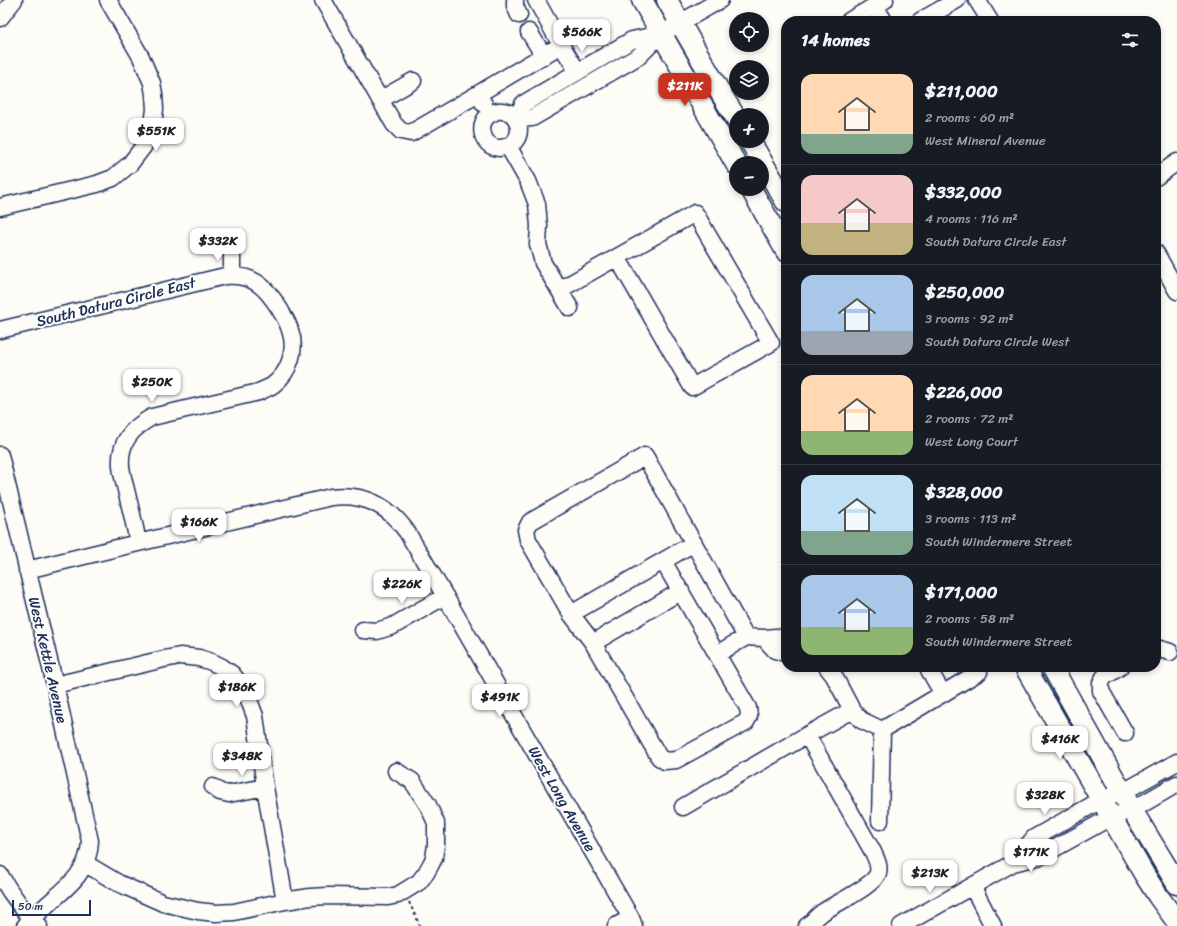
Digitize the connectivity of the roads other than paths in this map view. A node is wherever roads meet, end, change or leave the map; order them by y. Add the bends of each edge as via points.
1 (14, 0) edge
2 (108, 0) edge
3 (323, 0) edge
4 (536, 0) edge
5 (642, 0) edge
6 (667, 0) edge
7 (720, 0) edge
8 (957, 0) edge
9 (977, 0) edge
10 (880, 3) edge
11 (858, 16) edge
12 (883, 16) edge
13 (929, 16) edge
14 (987, 16) edge
15 (0, 18) edge
16 (680, 23) junction
17 (529, 32) dead end
18 (661, 34) junction
19 (561, 45) junction
20 (544, 56) junction
21 (578, 72) junction
22 (412, 81) dead end
23 (478, 94) junction
24 (380, 100) junction
25 (730, 108) edge
26 (489, 114) junction
27 (517, 120) junction
28 (508, 146) junction
29 (754, 148) edge
30 (731, 156) edge
31 (1177, 162) edge
32 (1161, 173) edge
33 (781, 194) edge
34 (754, 196) edge
35 (0, 207) edge
36 (781, 242) edge
37 (232, 249) dead end
38 (617, 257) junction
39 (1161, 263) edge
40 (232, 276) junction
41 (559, 290) junction
42 (1177, 291) edge
43 (570, 308) dead end
44 (0, 330) edge
45 (0, 455) edge
46 (138, 543) junction
47 (694, 544) junction
48 (663, 561) junction
49 (27, 570) junction
50 (681, 591) junction
51 (445, 596) junction
52 (571, 614) junction
53 (363, 630) dead end
54 (746, 637) junction
55 (764, 638) junction
56 (781, 638) edge
57 (593, 643) junction
58 (781, 651) edge
59 (717, 654) junction
60 (831, 672) edge
61 (930, 672) edge
62 (979, 672) dead end
63 (1028, 672) edge
64 (1054, 672) edge
65 (1112, 672) edge
66 (55, 684) junction
67 (943, 694) junction
68 (852, 710) junction
69 (882, 730) junction
70 (1125, 733) dead end
71 (807, 735) junction
72 (1177, 762) edge
73 (396, 771) dead end
74 (1177, 784) edge
75 (213, 787) dead end
76 (265, 787) junction
77 (1112, 796) junction
78 (683, 807) dead end
79 (1121, 814) junction
80 (880, 821) dead end
81 (1013, 863) junction
82 (86, 864) junction
83 (0, 875) edge
84 (1177, 884) edge
85 (972, 886) junction
86 (285, 901) junction
87 (633, 922) edge
88 (818, 922) edge
89 (1177, 922) edge
90 (32, 924) edge
91 (616, 926) edge
92 (901, 926) edge
93 (993, 926) edge

1 - 15 street
2 - 35 street via 141,57 152,83 155,109 153,124 143,147 130,164 107,180
3 - 24 street
4 - 19 street
5 - 18 main road
6 - 16 main road
7 - 16 street
8 - 13 street
9 - 14 street
10 - 11 street
10 - 12 street
16 - 18 street
16 - 25 main road
17 - 20 street
18 - 21 street via 632,40
18 - 27 street via 639,56 532,118
18 - 30 main road
19 - 20 street
19 - 21 street
20 - 23 street
21 - 27 street via 523,104
22 - 24 street
23 - 24 street via 411,133 401,131 394,124
23 - 26 street
26 - 27 street via 499,110 509,112
26 - 28 street via 481,129 483,137 490,145 498,148
27 - 28 street via 518,135
28 - 41 street via 528,181 537,204 538,244 543,263
29 - 33 main road
31 - 32 street
34 - 36 main road
37 - 40 street
38 - 38 street via 695,213 771,343 692,387
38 - 41 street
39 - 42 street
40 - 44 street, South Datura Circle East
40 - 46 street, South Datura Circle East via 251,279 271,294 293,339 289,365 272,386 260,392 152,417 133,430 122,449 121,467
41 - 43 street
45 - 49 street, West Kettle Avenue
46 - 49 street, West Long Avenue
46 - 51 street, West Long Avenue via 331,497 355,497 373,502 401,524
47 - 48 street
47 - 52 street via 645,456 530,522 526,530 528,540
47 - 54 street
48 - 50 street
48 - 52 street
49 - 66 street, West Kettle Avenue
50 - 57 street
50 - 59 street
51 - 53 street via 393,626 377,631
51 - 87 street, West Long Avenue
52 - 57 street
54 - 55 street
54 - 59 street
55 - 56 street
55 - 58 street via 776,650
57 - 59 street via 658,757 665,761 676,760 746,722 749,716 748,708
60 - 68 street
61 - 67 street
62 - 67 street
63 - 77 main road
64 - 77 main road
65 - 70 street via 1104,677 1101,691
66 - 76 street via 180,656 199,658 222,667 240,684 251,704
66 - 82 street, West Kettle Avenue via 90,842
67 - 69 street
68 - 69 street via 861,720
68 - 71 street
69 - 80 street
71 - 78 street
71 - 88 street via 878,864 875,879
72 - 77 street
73 - 86 street via 412,781 436,823 434,858 426,874 404,892 388,897 328,896
74 - 79 street
75 - 76 street via 229,794
76 - 86 street
77 - 79 main road
77 - 81 street via 1034,838
79 - 81 street via 1041,856
79 - 84 main road
79 - 89 main road via 1151,885
81 - 85 street
82 - 86 street via 118,883 163,903 198,911 234,912
82 - 90 street via 75,880
83 - 90 street
85 - 92 street
85 - 93 street
87 - 91 street, West Long Avenue

